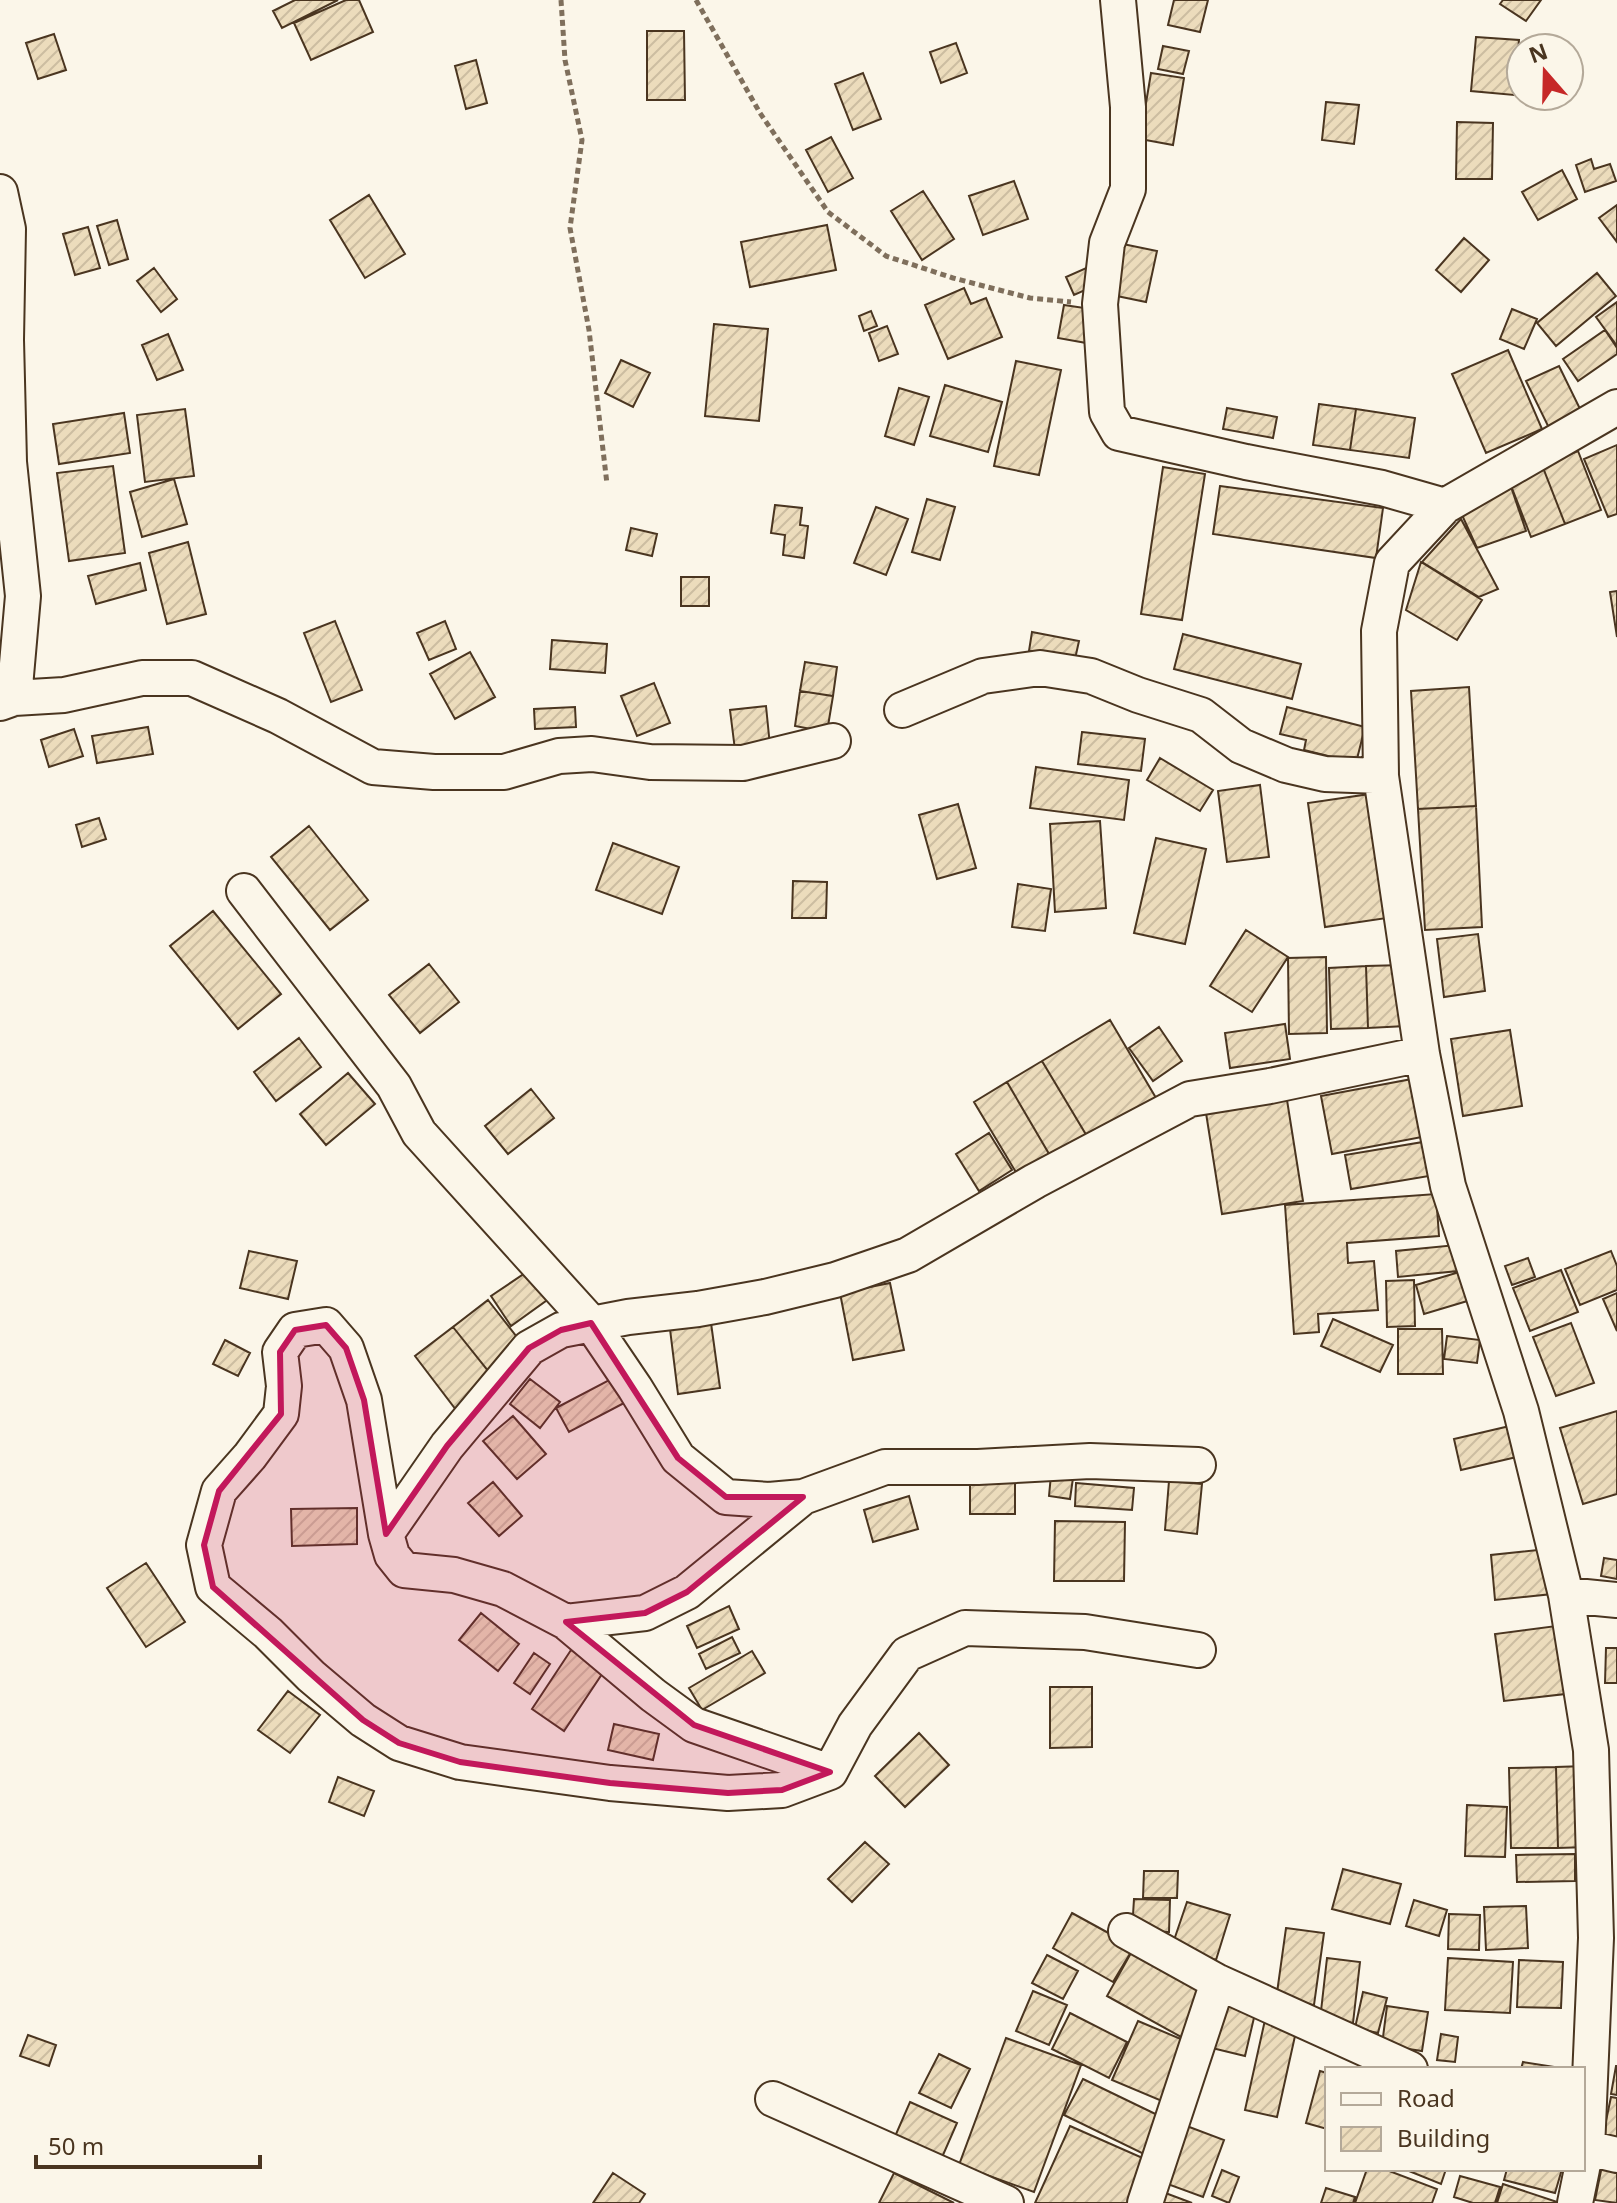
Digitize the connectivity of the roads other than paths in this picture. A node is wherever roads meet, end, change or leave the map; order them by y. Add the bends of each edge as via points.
1 (1118, 0) edge
2 (0, 192) edge
3 (1617, 407) edge
4 (1445, 506) junction
5 (7, 700) edge
6 (902, 710) dead end
7 (833, 741) dead end
8 (1381, 776) junction
9 (244, 891) dead end
10 (1422, 1054) junction
11 (591, 1323) junction
12 (1198, 1465) dead end
13 (803, 1497) junction
14 (386, 1534) junction
15 (1566, 1595) junction
16 (1617, 1600) edge
17 (566, 1622) junction
18 (1198, 1650) dead end
19 (1604, 1751) edge
20 (830, 1772) junction
21 (1126, 1931) dead end
22 (1218, 1982) junction
23 (1406, 2067) edge
24 (773, 2099) dead end
25 (1590, 2157) edge
26 (1006, 2203) edge
27 (1145, 2203) edge
28 (1575, 2203) edge

1 - 4 street via 1128,107 1128,189 1107,243 1100,304 1107,412 1119,433
2 - 5 street via 8,229 9,462 23,596
3 - 4 street
4 - 8 street via 1392,563 1379,631
5 - 7 street via 64,695 142,678 192,678 373,767 434,772 504,772 559,756 592,754 650,762 743,763
6 - 8 street via 983,676 1040,668 1091,676 1201,715 1241,746 1286,765 1325,774
8 - 10 street
9 - 11 street via 394,1086 419,1133
10 - 11 street via 1190,1099 908,1255 835,1280 698,1309
10 - 15 street via 1448,1186 1521,1411
11 - 13 street via 678,1458 726,1497
11 - 14 street via 561,1330 529,1348 447,1446
12 - 13 street via 1090,1461 885,1467
13 - 17 street via 687,1592 645,1613
14 - 17 street via 392,1555 404,1570 454,1575 503,1589
14 - 20 street via 364,1400 346,1348 326,1325 295,1330 280,1352 281,1414 219,1491 204,1545 213,1587 363,1720 399,1743 460,1762 610,1783 728,1793 782,1790
15 - 16 street
15 - 19 street
17 - 20 street via 694,1725
18 - 20 street via 1085,1632 965,1628 907,1654 855,1725
19 - 25 street
21 - 22 street
22 - 23 street
22 - 27 street
24 - 26 street
25 - 28 street

